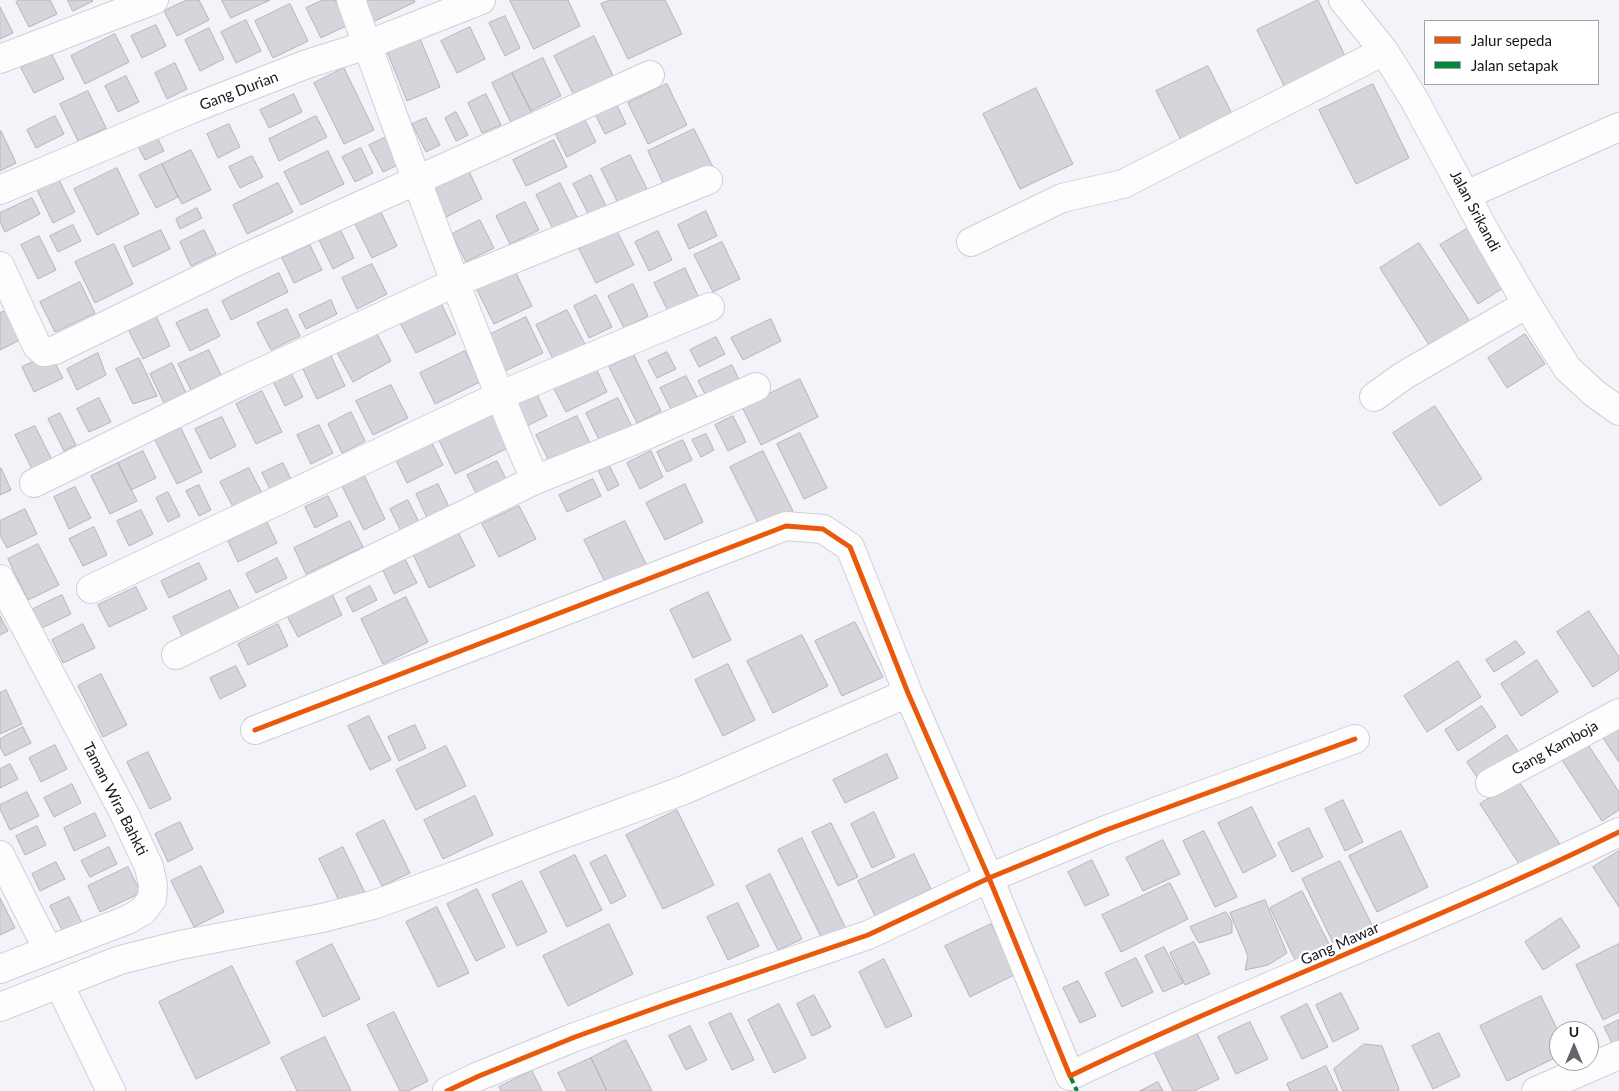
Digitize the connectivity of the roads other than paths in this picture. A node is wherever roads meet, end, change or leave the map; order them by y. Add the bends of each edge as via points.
1 (154, 0) edge
2 (351, 0) edge
3 (481, 0) edge
4 (1343, 0) edge
5 (367, 45) junction
6 (1384, 51) junction
7 (0, 59) edge
8 (650, 75) dead end
9 (1619, 127) edge
10 (416, 179) junction
11 (708, 180) dead end
12 (0, 190) edge
13 (1466, 195) junction
14 (971, 242) dead end
15 (0, 266) edge
16 (454, 284) junction
17 (1527, 304) junction
18 (710, 307) dead end
19 (756, 386) dead end
20 (499, 396) junction
21 (1374, 397) dead end
22 (1619, 411) edge
23 (535, 480) junction
24 (34, 483) dead end
25 (0, 579) edge
26 (91, 589) dead end
27 (176, 655) dead end
28 (908, 693) junction
29 (1619, 713) edge
30 (255, 730) dead end
31 (1355, 739) dead end
32 (1490, 783) dead end
33 (1619, 832) edge
34 (0, 855) edge
35 (989, 878) junction
36 (48, 950) junction
37 (0, 969) edge
38 (59, 984) junction
39 (0, 1007) edge
40 (1619, 1055) edge
41 (112, 1091) edge
42 (447, 1091) edge
43 (1536, 1091) edge

1 - 7 street
2 - 5 street
3 - 5 street, Gang Durian
4 - 6 street, Jalan Srikandi
5 - 10 street
5 - 12 street, Gang Durian via 235,92
6 - 13 street, Jalan Srikandi
6 - 14 street via 1123,184 1062,198
8 - 10 street
9 - 13 street
10 - 15 street via 50,352 36,346
10 - 16 street
11 - 16 street
13 - 17 street, Jalan Srikandi
16 - 20 street
16 - 24 street via 240,382
17 - 21 street via 1403,376
17 - 22 street, Jalan Srikandi via 1567,368
18 - 20 street
19 - 23 street
20 - 23 street
20 - 26 street
23 - 27 street
25 - 36 street, Taman Wira Bahkti via 128,820 149,867 153,885 152,899 143,910 127,920
28 - 30 street via 850,547 823,529 786,526
28 - 35 street
28 - 38 street via 684,790 373,905 293,924 180,944 120,960
29 - 32 street, Gang Kamboja
31 - 35 street via 1106,830
33 - 35 street, Gang Mawar via 1070,1076
34 - 36 street
35 - 42 street via 868,935 575,1037
36 - 37 street, Taman Wira Bahkti
38 - 39 street
38 - 41 street
40 - 43 street

